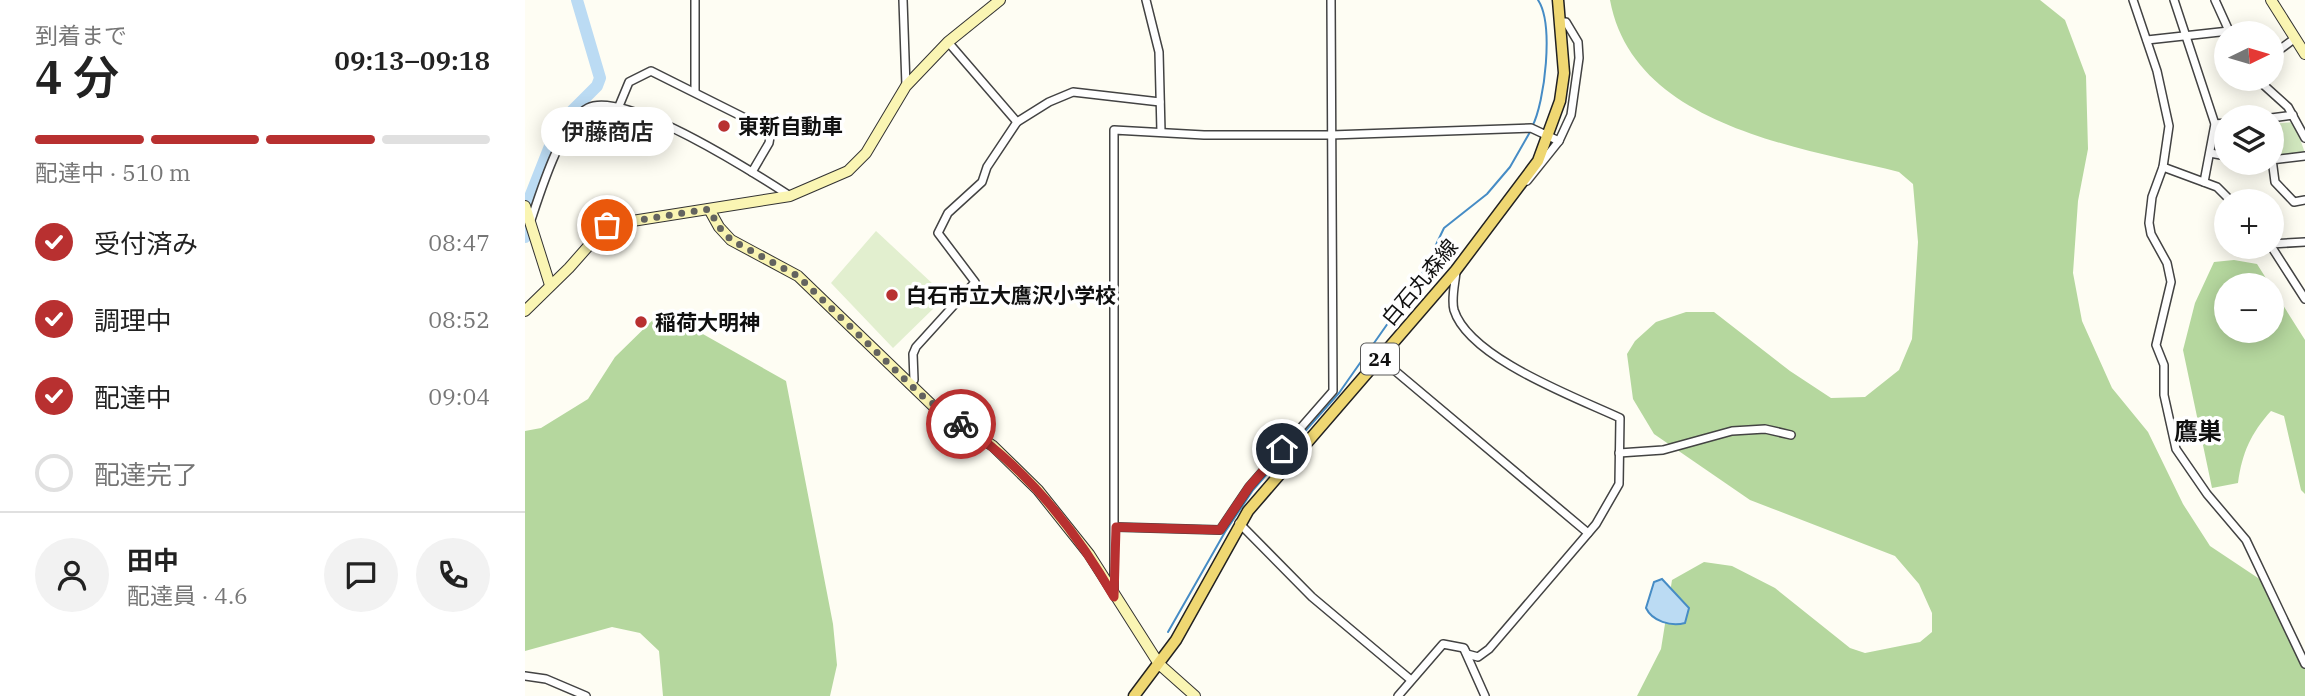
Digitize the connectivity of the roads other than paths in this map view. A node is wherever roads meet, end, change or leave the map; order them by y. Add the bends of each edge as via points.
1 (695, 0) edge
2 (903, 0) edge
3 (1000, 0) edge
4 (1146, 0) edge
5 (1331, 0) edge
6 (1558, 0) edge
7 (2133, 0) edge
8 (2174, 0) edge
9 (2215, 0) edge
10 (2271, 0) edge
11 (2225, 21) edge
12 (2214, 34) edge
13 (2186, 37) junction
14 (2147, 40) junction
15 (2294, 40) junction
16 (948, 42) junction
17 (2284, 47) edge
18 (2305, 54) edge
19 (906, 86) junction
20 (695, 91) junction
21 (2269, 91) edge
22 (1160, 102) junction
23 (619, 106) junction
24 (2293, 115) junction
25 (2284, 116) edge
26 (2214, 121) edge
27 (1017, 122) junction
28 (2214, 130) edge
29 (1161, 132) junction
30 (1331, 135) junction
31 (2305, 138) edge
32 (1554, 139) junction
33 (2210, 153) junction
34 (2214, 154) edge
35 (2305, 156) edge
36 (2284, 159) edge
37 (2163, 167) junction
38 (753, 172) junction
39 (2274, 175) edge
40 (2204, 181) junction
41 (2219, 189) edge
42 (790, 196) junction
43 (2305, 200) edge
44 (525, 206) edge
45 (709, 209) junction
46 (531, 220) junction
47 (2305, 242) edge
48 (2284, 244) edge
49 (2280, 259) edge
50 (1456, 270) junction
51 (550, 285) junction
52 (2305, 299) edge
53 (525, 311) edge
54 (1381, 359) junction
55 (909, 384) junction
56 (1791, 435) dead end
57 (1619, 453) junction
58 (1239, 523) junction
59 (1116, 527) junction
60 (1588, 533) junction
61 (1114, 597) junction
62 (1464, 648) junction
63 (1159, 664) junction
64 (2305, 664) edge
65 (525, 676) edge
66 (1411, 680) junction
67 (586, 696) edge
68 (1134, 696) edge
69 (1195, 696) edge
70 (1398, 696) edge
71 (1485, 696) edge

1 - 20 street
2 - 19 street
3 - 16 street
4 - 22 street via 1159,52
5 - 30 street
6 - 32 main road, 白石丸森線 / 24 via 1564,74
7 - 14 street
8 - 13 street
9 - 11 street
10 - 15 street
12 - 13 street
13 - 14 street
13 - 26 street
14 - 37 street via 2169,126
15 - 17 street
15 - 18 street
16 - 19 street
16 - 27 street
19 - 42 street via 866,153 848,171
20 - 23 street via 651,71 629,82
20 - 38 street via 771,131
21 - 24 street
22 - 27 street via 1073,92
22 - 29 street
23 - 38 street via 669,126
23 - 46 street via 587,108 575,119
24 - 25 street
24 - 31 street
27 - 55 street via 982,182 948,214 939,233 975,282 916,347
28 - 33 street
29 - 30 street
29 - 59 street via 1114,131
30 - 32 street via 1534,129
30 - 59 street via 1333,391 1249,487 1220,530
32 - 50 main road, 白石丸森線 / 24
33 - 34 street
33 - 40 street
35 - 36 street
37 - 40 street
37 - 64 street via 2149,223 2171,282 2156,345 2164,365 2164,395 2176,449 2246,540
38 - 42 street
39 - 43 street via 2275,182 2294,201
40 - 41 street
42 - 45 street
44 - 46 street
45 - 51 street via 607,225
45 - 55 street via 731,240 798,276
46 - 51 street
47 - 48 street
49 - 52 street
50 - 54 main road, 白石丸森線 / 24
50 - 57 street via 1453,308 1471,338 1490,354 1620,418
51 - 53 street
54 - 58 main road, 白石丸森線 / 24
54 - 60 street
55 - 61 street via 993,446 1038,490 1089,554
56 - 57 street via 1765,429 1733,431 1663,450
57 - 60 street via 1619,484
58 - 63 main road, 白石丸森線 / 24
58 - 66 street via 1312,597
59 - 61 street
60 - 62 street via 1489,649 1478,657
61 - 63 street
62 - 66 street via 1443,644
62 - 71 street
63 - 68 main road, 白石丸森線 / 24
63 - 69 street
65 - 67 street via 546,679
66 - 70 street

